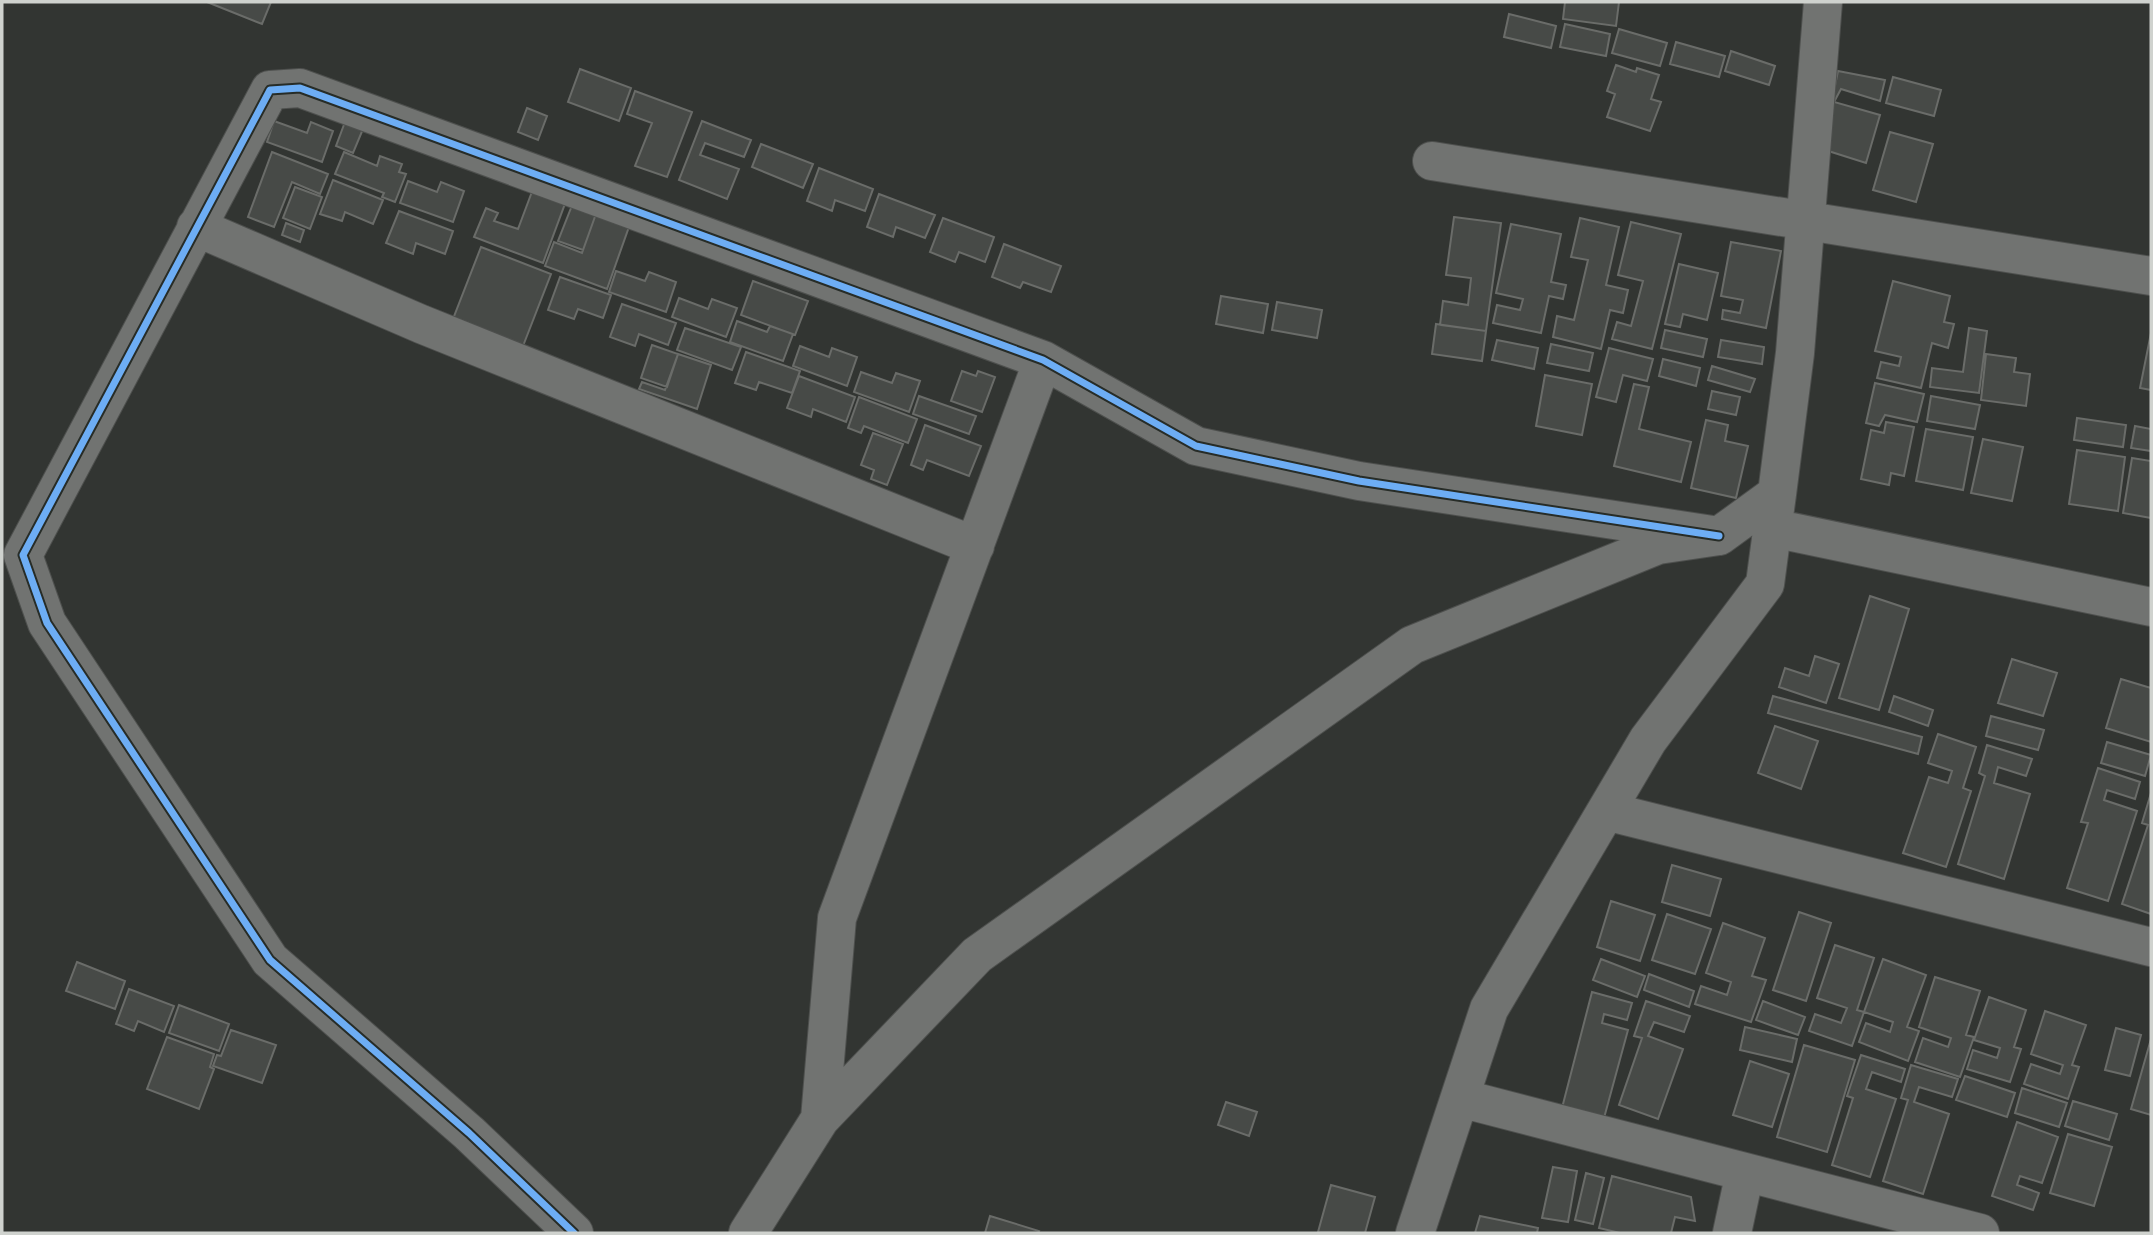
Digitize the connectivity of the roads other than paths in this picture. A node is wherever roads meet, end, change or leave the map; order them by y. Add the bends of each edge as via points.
1 (1823, 2) edge
2 (1432, 161) dead end
3 (1806, 220) junction
4 (196, 227) junction
5 (2151, 276) edge
6 (1043, 360) junction
7 (1775, 511) junction
8 (1719, 536) junction
9 (975, 546) junction
10 (2151, 607) edge
11 (1606, 811) junction
12 (2151, 947) edge
13 (1460, 1098) junction
14 (820, 1119) junction
15 (1745, 1172) junction
16 (573, 1233) edge
17 (748, 1233) edge
18 (1415, 1233) edge
19 (1732, 1233) edge
20 (1980, 1233) edge

1 - 3 street
2 - 3 street
3 - 5 street
3 - 7 street
4 - 6 street via 270,90 300,88
4 - 9 street via 421,324
4 - 16 street via 23,555 47,623 270,960 469,1133
6 - 8 street via 1196,446 1359,481
6 - 9 street
7 - 8 street
7 - 10 street
7 - 11 street via 1765,584 1648,740
8 - 14 street via 1658,545 1412,645 977,955
9 - 14 street via 837,918
11 - 12 street
11 - 13 street via 1489,1009
13 - 15 street
13 - 18 street
14 - 17 street
15 - 19 street
15 - 20 street

